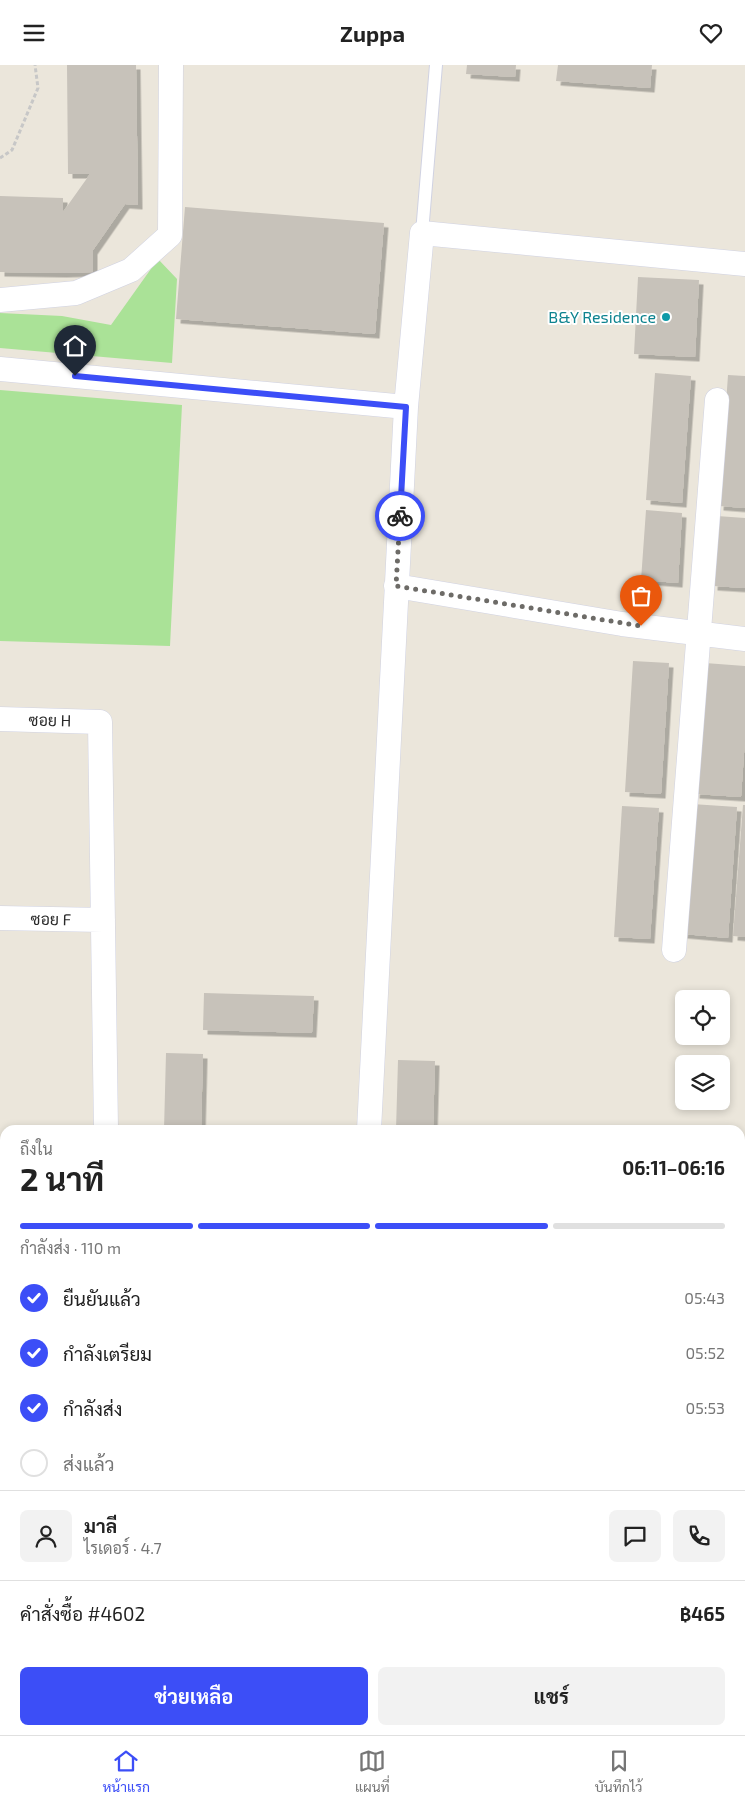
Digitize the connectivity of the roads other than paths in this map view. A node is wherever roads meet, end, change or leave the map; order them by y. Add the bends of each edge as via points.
1 (171, 65) edge
2 (436, 65) edge
3 (422, 233) junction
4 (745, 264) edge
5 (0, 299) edge
6 (0, 369) edge
7 (717, 400) dead end
8 (406, 407) junction
9 (396, 586) junction
10 (700, 633) junction
11 (745, 639) edge
12 (0, 719) edge
13 (0, 918) edge
14 (103, 920) junction
15 (674, 950) dead end
16 (106, 1125) edge
17 (369, 1125) edge

1 - 5 street via 170,235 131,270 76,293
2 - 3 lane
3 - 4 street
3 - 8 street
6 - 8 street
7 - 10 street
8 - 9 street
9 - 10 street via 622,624
9 - 17 street
10 - 11 street
10 - 15 street
12 - 14 street, ซอย H via 100,722
13 - 14 street, ซอย F
14 - 16 street

